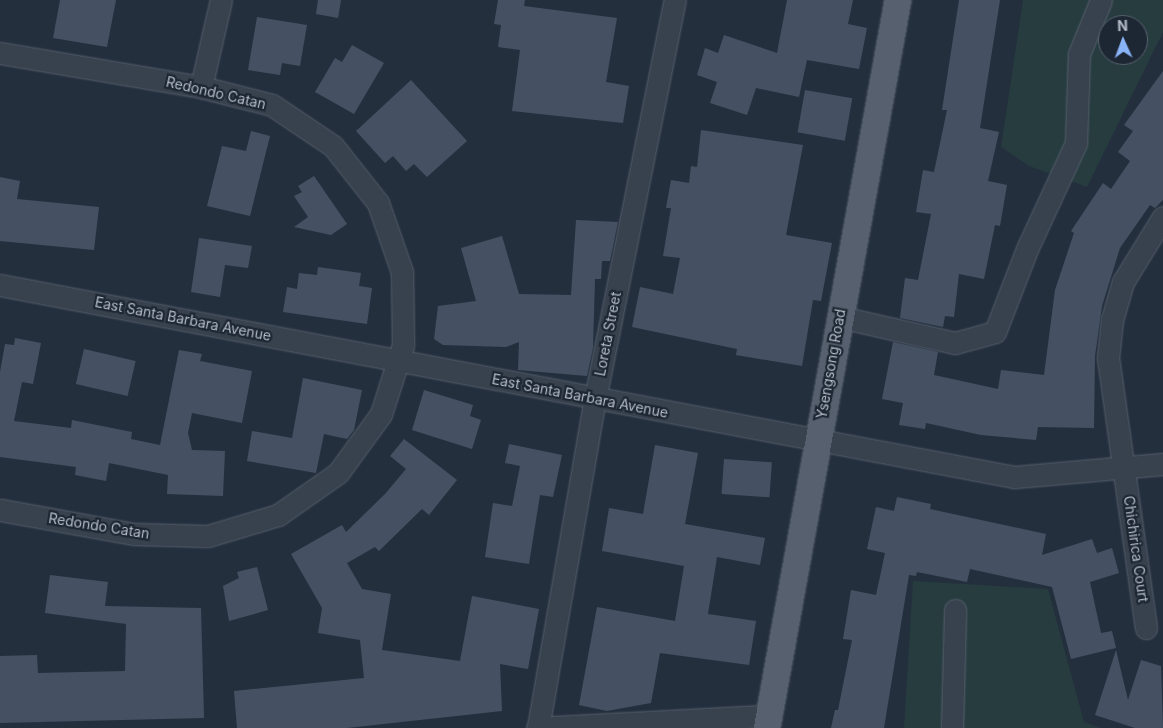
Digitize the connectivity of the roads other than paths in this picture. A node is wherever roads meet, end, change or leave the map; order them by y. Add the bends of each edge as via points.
1 (221, 0) edge
2 (675, 0) edge
3 (898, 0) edge
4 (1101, 0) edge
5 (0, 53) edge
6 (201, 86) junction
7 (1163, 217) edge
8 (0, 285) edge
9 (840, 318) junction
10 (399, 360) junction
11 (595, 399) junction
12 (817, 441) junction
13 (1163, 464) edge
14 (1124, 469) junction
15 (0, 510) edge
16 (954, 610) dead end
17 (1146, 628) dead end
18 (768, 722) edge
19 (538, 728) edge
20 (952, 728) edge

1 - 6 street
2 - 11 street, Loreta Street
3 - 9 main road, Ysengsong Road
4 - 9 street via 1079,54 1076,143 1027,249 995,332 955,343
5 - 6 street, Redondo Catan
6 - 10 street, Redondo Catan via 272,105 333,146 378,203 402,272 403,344
7 - 14 street, Chichirica Court via 1123,282 1112,320 1108,358
8 - 10 street, East Santa Barbara Avenue
9 - 12 main road, Ysengsong Road
10 - 11 street, East Santa Barbara Avenue
10 - 15 street, Redondo Catan via 381,414 338,473 278,515 208,536 134,534
11 - 12 street, East Santa Barbara Avenue
11 - 19 street, Loreta Street
12 - 14 street, East Santa Barbara Avenue via 1014,477
12 - 18 main road, Ysengsong Road
13 - 14 street, East Santa Barbara Avenue
14 - 17 street, Chichirica Court
16 - 20 street
18 - 19 street

